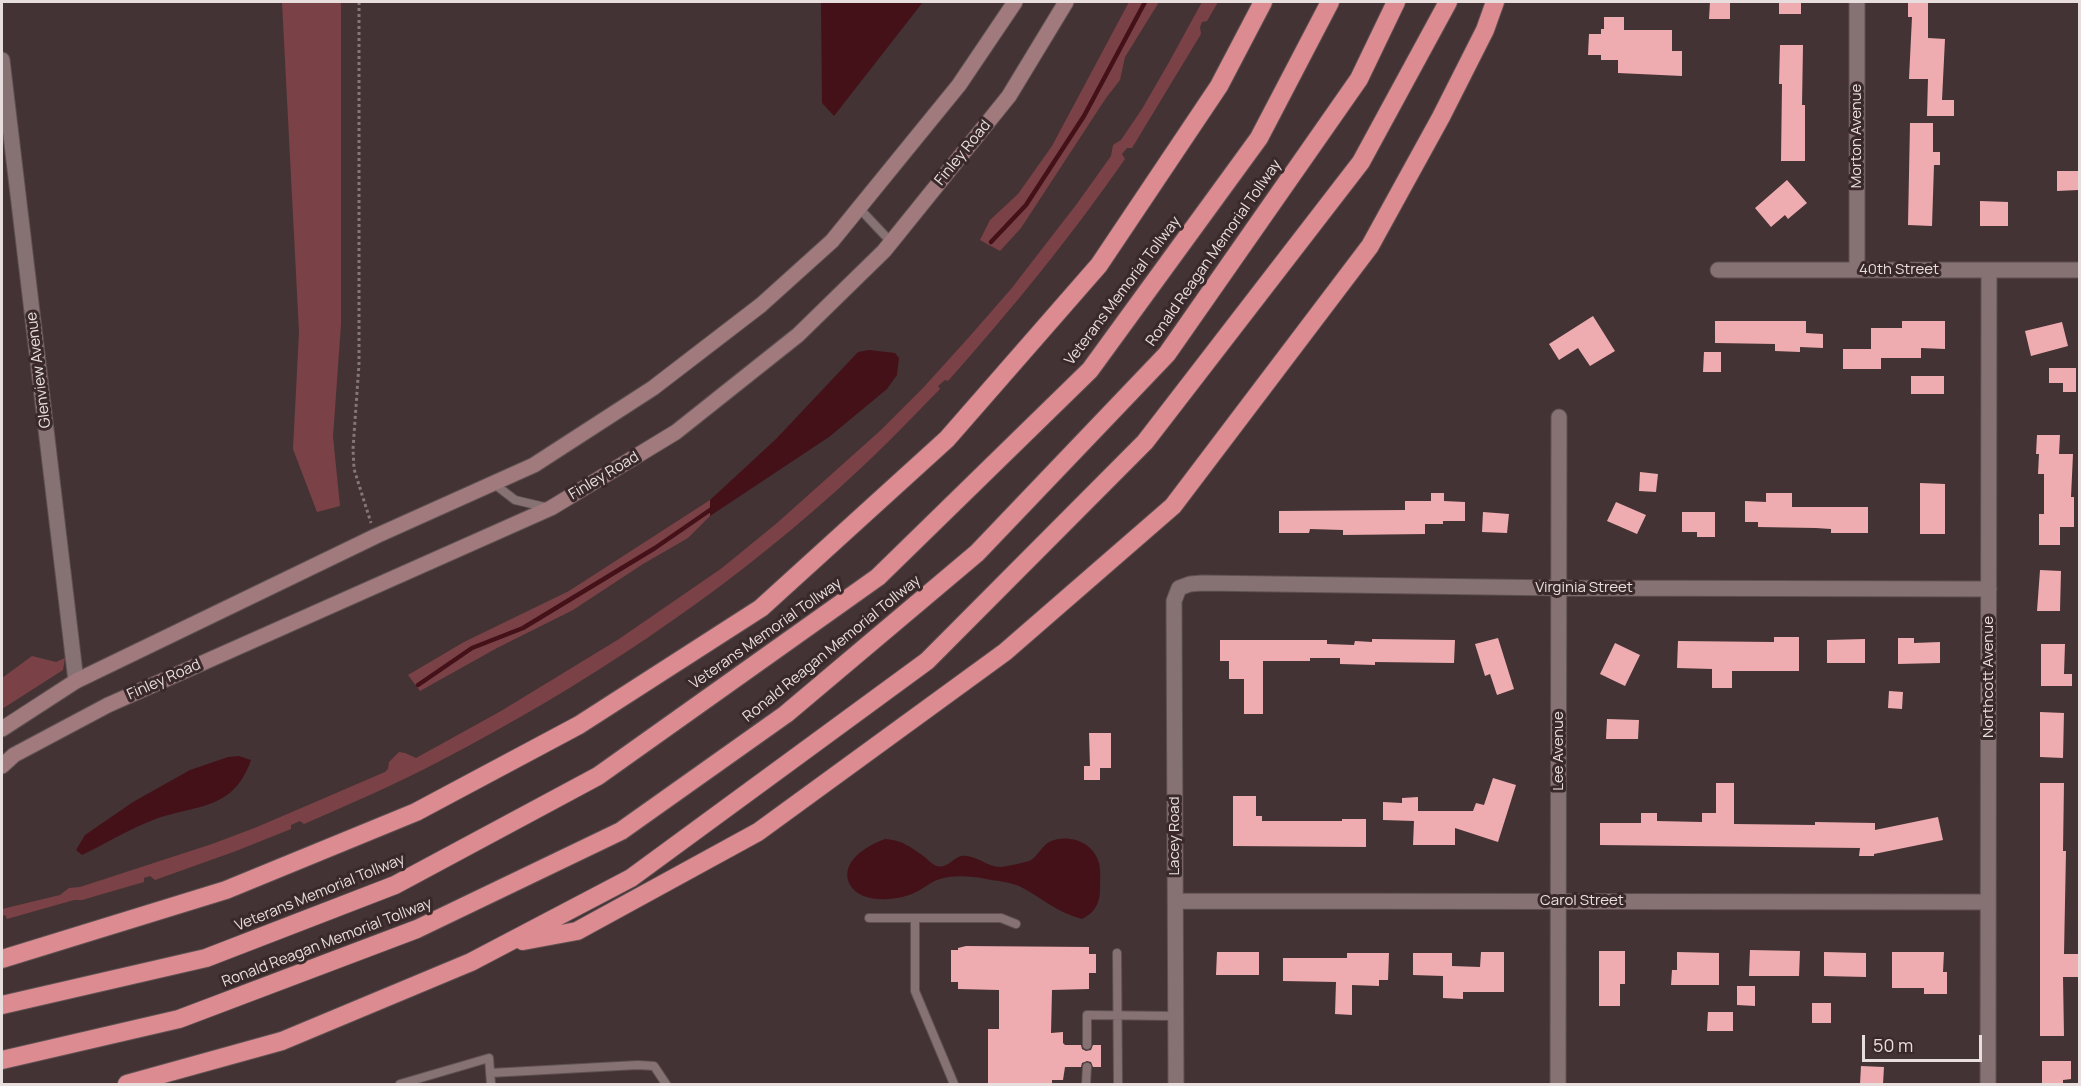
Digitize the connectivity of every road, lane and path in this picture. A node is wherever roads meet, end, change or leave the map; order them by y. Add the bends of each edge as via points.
1 (359, 2) edge
2 (1015, 2) edge
3 (1066, 2) edge
4 (1249, 2) edge
5 (1263, 2) edge
6 (1330, 2) edge
7 (1396, 2) edge
8 (1448, 2) edge
9 (1495, 2) edge
10 (1857, 2) edge
11 (2, 60) edge
12 (1220, 86) junction
13 (859, 208) junction
14 (891, 242) junction
15 (1718, 270) dead end
16 (1857, 270) junction
17 (1989, 270) junction
18 (2079, 270) edge
19 (1559, 417) dead end
20 (493, 483) junction
21 (551, 508) junction
22 (376, 536) junction
23 (1179, 588) joint
24 (1559, 588) junction
25 (1989, 589) junction
26 (76, 681) junction
27 (2, 729) edge
28 (2, 766) edge
29 (1176, 901) junction
30 (1558, 901) junction
31 (1988, 902) junction
32 (868, 918) dead end
33 (915, 918) junction
34 (1016, 924) dead end
35 (503, 945) junction
36 (1117, 953) dead end
37 (2, 959) edge
38 (2, 1005) edge
39 (1117, 1015) junction
40 (1176, 1016) junction
41 (1087, 1045) dead end
42 (2, 1060) edge
43 (1087, 1067) dead end
44 (490, 1073) junction
45 (127, 1084) edge
46 (400, 1084) edge
47 (491, 1084) edge
48 (666, 1084) edge
49 (954, 1084) edge
50 (1086, 1084) edge
51 (1118, 1084) edge
52 (1176, 1084) edge
53 (1558, 1084) edge
54 (1988, 1084) edge

1 - 22 path via 359,364 353,449 354,469
2 - 13 main road via 959,85
3 - 14 main road, Finley Road via 1010,96
4 - 12 highway
5 - 12 highway, Veterans Memorial Tollway
6 - 38 highway, Veterans Memorial Tollway via 1258,138 1090,370 878,577 598,776 395,885 206,958
7 - 42 highway, Ronald Reagan Memorial Tollway via 1359,80 1167,354 977,553 786,714 621,831 417,929 179,1019
8 - 35 highway via 1361,162 1145,442 927,661 631,878
9 - 35 highway via 1441,117 1370,246 1173,506 1005,652 758,832 577,931
10 - 16 street, Morton Avenue
11 - 26 street, Glenview Avenue
12 - 37 highway, Veterans Memorial Tollway via 1099,265 955,430 761,608 579,725 416,812 226,890
13 - 14 lane
13 - 20 main road via 832,241 761,305 653,388 534,465
14 - 21 main road, Finley Road via 798,335 676,432
15 - 16 street, 40th Street
16 - 17 street, 40th Street
17 - 18 street, 40th Street
17 - 25 street, Northcott Avenue
19 - 24 street, Lee Avenue
20 - 21 lane via 515,500
20 - 22 main road
21 - 28 main road, Finley Road via 108,705 14,755
22 - 26 main road
23 - 24 street, Virginia Street via 1202,584
23 - 29 street, Lacey Road via 1174,601
24 - 25 street, Virginia Street
24 - 30 street, Lee Avenue
25 - 31 street, Northcott Avenue
26 - 27 main road
29 - 30 street, Carol Street
29 - 40 street, Lacey Road
30 - 31 street, Carol Street
30 - 53 street, Lee Avenue
31 - 54 street, Northcott Avenue
32 - 33 lane
33 - 34 lane via 1001,918
33 - 49 lane via 915,991
35 - 45 highway via 282,1041
36 - 39 lane
39 - 40 lane
39 - 41 lane via 1087,1015
39 - 51 lane
40 - 52 street, Lacey Road
43 - 50 lane
44 - 46 lane via 489,1058
44 - 47 lane
44 - 48 lane via 638,1065 654,1066

